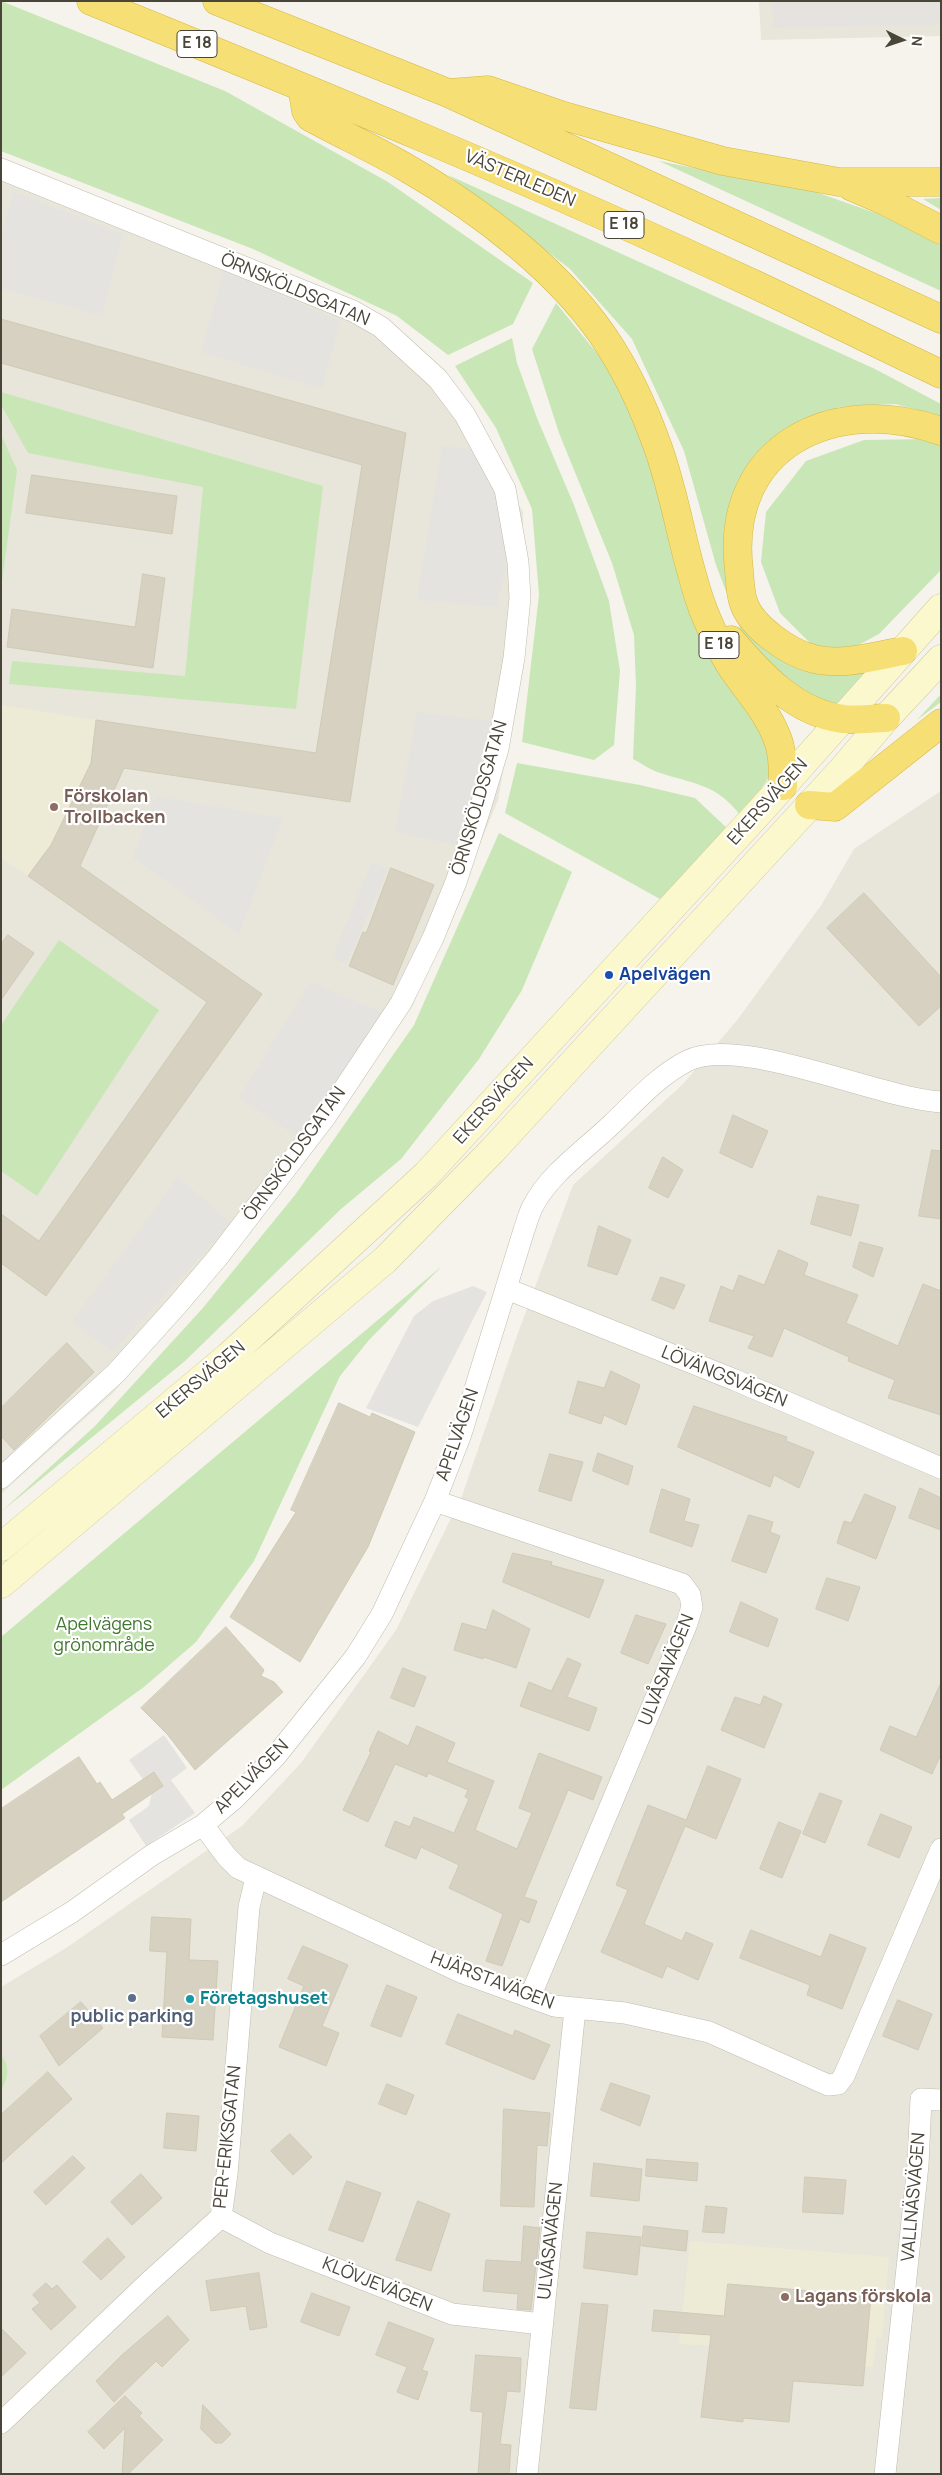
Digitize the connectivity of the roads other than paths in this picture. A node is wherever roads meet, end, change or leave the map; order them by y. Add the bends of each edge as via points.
1 (91, 1) edge
2 (217, 1) edge
3 (302, 86) junction
4 (448, 93) junction
5 (1, 169) edge
6 (839, 182) junction
7 (941, 182) edge
8 (941, 230) edge
9 (941, 319) edge
10 (941, 374) edge
11 (941, 431) edge
12 (691, 567) junction
13 (941, 608) edge
14 (903, 651) junction
15 (941, 659) edge
16 (886, 718) junction
17 (842, 719) junction
18 (941, 723) edge
19 (783, 786) junction
20 (810, 805) junction
21 (941, 1102) edge
22 (506, 1289) junction
23 (941, 1468) edge
24 (1, 1478) edge
25 (435, 1501) junction
26 (1, 1546) edge
27 (1, 1584) edge
28 (203, 1825) junction
29 (941, 1849) edge
30 (256, 1878) junction
31 (1, 1955) edge
32 (530, 1997) junction
33 (575, 2009) junction
34 (931, 2099) edge
35 (221, 2217) junction
36 (542, 2324) junction
37 (1, 2423) edge
38 (527, 2474) edge
39 (885, 2474) edge

1 - 3 highway, VÄSTERLEDEN / E 18
2 - 4 highway
3 - 10 highway, VÄSTERLEDEN / E 18 via 584,207
3 - 12 highway, E 18 via 310,117 398,163 450,195 535,261 590,319 610,346 642,406 674,494
4 - 6 highway via 488,90 564,116 723,161
4 - 9 highway
5 - 24 street, ÖRNSKÖLDSGATAN via 353,311 380,327 438,380 465,415 490,458 505,489 518,562 520,598 514,658 498,749 456,882 401,1003 326,1116 218,1257 116,1373
6 - 7 highway
6 - 8 highway
11 - 14 highway, E 18 via 885,418 859,418 819,426 785,446 758,476 748,493 737,531 743,602 760,626 776,641 813,659 848,662
12 - 17 highway, E 18 via 721,628 778,690 811,710
12 - 19 highway, E 18 via 703,611 717,643 777,736
13 - 14 main road, EKERSVÄGEN
14 - 17 main road, EKERSVÄGEN
15 - 16 main road, EKERSVÄGEN
16 - 17 highway, E 18
16 - 20 main road, EKERSVÄGEN
17 - 19 main road, EKERSVÄGEN
18 - 20 highway via 835,807
19 - 26 main road, EKERSVÄGEN via 426,1175 229,1356
20 - 27 main road, EKERSVÄGEN via 492,1151 384,1260
21 - 22 street, APELVÄGEN via 888,1092 756,1057 714,1054 688,1060 663,1077 551,1181 534,1205
22 - 23 street, LÖVÄNGSVÄGEN via 734,1380
22 - 25 street, APELVÄGEN via 461,1434
25 - 28 street, APELVÄGEN via 382,1614 356,1656 275,1757
25 - 32 street, ULVÅSAVÄGEN via 682,1584 690,1595 692,1607 668,1672
28 - 30 street, HJÄRSTAVÄGEN via 227,1857
28 - 31 street, APELVÄGEN
29 - 33 street, HJÄRSTAVÄGEN via 838,2084 828,2085 709,2032 625,2013
30 - 32 street, HJÄRSTAVÄGEN via 463,1973
30 - 35 street, PER-ERIKSGATAN via 248,1907
32 - 33 street, HJÄRSTAVÄGEN via 554,2006
33 - 36 street, ULVÅSAVÄGEN
34 - 39 street, VALLNÄSVÄGEN via 918,2165
35 - 36 street, KLÖVJEVÄGEN via 270,2242 452,2314
35 - 37 street, PER-ERIKSGATAN
36 - 38 street, ULVÅSAVÄGEN

